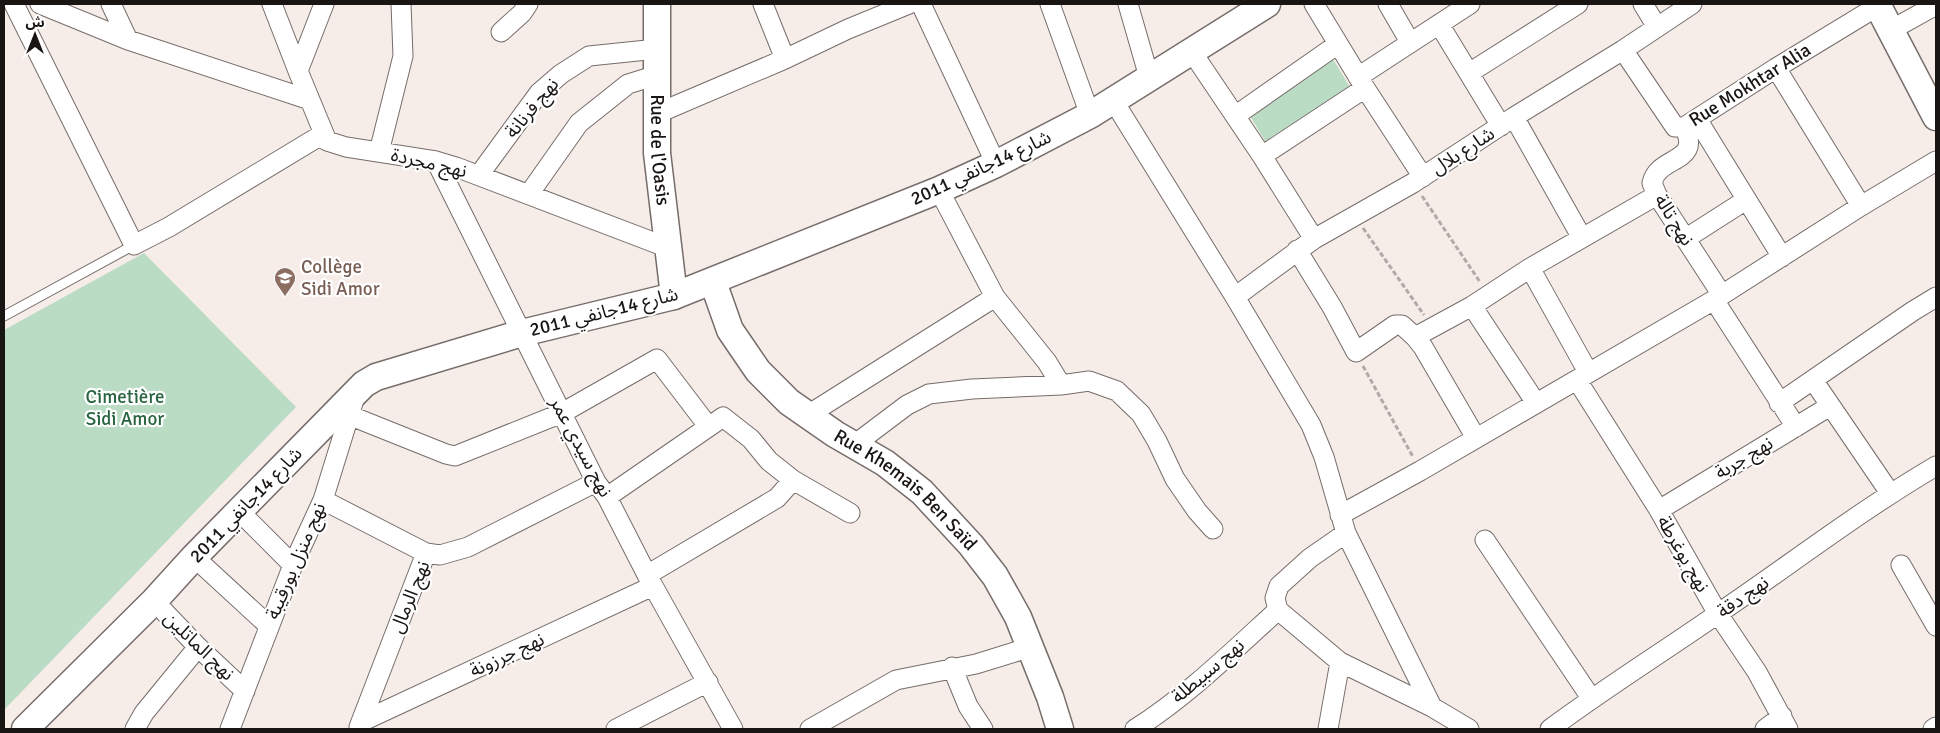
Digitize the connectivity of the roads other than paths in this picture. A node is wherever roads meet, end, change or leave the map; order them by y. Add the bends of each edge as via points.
1 (14, 4) edge
2 (40, 4) edge
3 (110, 4) edge
4 (272, 4) edge
5 (324, 4) edge
6 (401, 4) edge
7 (528, 4) edge
8 (658, 4) edge
9 (763, 4) edge
10 (909, 4) edge
11 (921, 4) edge
12 (1050, 4) edge
13 (1128, 4) edge
14 (1267, 4) edge
15 (1314, 4) edge
16 (1388, 4) edge
17 (1470, 4) edge
18 (1578, 4) edge
19 (1643, 4) edge
20 (1692, 4) edge
21 (1878, 5) edge
22 (1936, 5) edge
23 (1439, 24) junction
24 (1657, 27) junction
25 (1891, 30) junction
26 (501, 32) dead end
27 (128, 40) junction
28 (1410, 42) junction
29 (1338, 44) junction
30 (657, 49) junction
31 (1623, 50) junction
32 (1192, 52) junction
33 (785, 59) junction
34 (1776, 68) junction
35 (298, 71) junction
36 (1469, 73) junction
37 (657, 75) junction
38 (1149, 77) junction
39 (1362, 83) junction
40 (310, 100) junction
41 (1113, 100) junction
42 (656, 114) junction
43 (1090, 115) junction
44 (1235, 116) junction
45 (1936, 117) edge
46 (1508, 122) junction
47 (1690, 123) junction
48 (323, 134) junction
49 (379, 152) junction
50 (1262, 156) junction
51 (436, 161) junction
52 (1936, 161) edge
53 (996, 164) junction
54 (479, 175) junction
55 (1418, 180) junction
56 (939, 190) junction
57 (529, 194) junction
58 (1657, 195) junction
59 (1746, 200) junction
60 (1861, 206) junction
61 (1314, 238) junction
62 (1582, 238) junction
63 (1685, 239) junction
64 (134, 245) junction
65 (666, 247) junction
66 (1297, 250) junction
67 (1782, 257) junction
68 (1530, 268) junction
69 (713, 282) junction
70 (674, 296) junction
71 (995, 297) junction
72 (1235, 297) junction
73 (1718, 297) junction
74 (1936, 297) edge
75 (1472, 306) junction
76 (4, 316) edge
77 (522, 332) junction
78 (1415, 337) junction
79 (1582, 376) junction
80 (1813, 380) junction
81 (1061, 385) junction
82 (353, 403) junction
83 (1536, 403) junction
84 (1779, 403) junction
85 (1830, 406) junction
86 (562, 413) junction
87 (808, 415) junction
88 (708, 426) junction
89 (1796, 427) junction
90 (1476, 438) junction
91 (854, 445) junction
92 (1936, 466) edge
93 (793, 480) junction
94 (602, 489) junction
95 (1890, 493) junction
96 (323, 500) junction
97 (1658, 510) junction
98 (240, 512) junction
99 (850, 513) dead end
100 (1340, 515) junction
101 (1213, 529) dead end
102 (1346, 533) junction
103 (1485, 540) dead end
104 (426, 553) junction
105 (194, 557) junction
106 (293, 565) junction
107 (1901, 565) dead end
108 (650, 580) junction
109 (154, 601) junction
110 (1278, 610) junction
111 (1718, 614) junction
112 (269, 626) junction
113 (1936, 626) edge
114 (198, 647) junction
115 (1031, 647) junction
116 (1340, 662) junction
117 (952, 667) junction
118 (708, 682) junction
119 (246, 691) junction
120 (1591, 698) junction
121 (1432, 708) junction
122 (1785, 723) edge
123 (359, 726) edge
124 (1936, 726) edge
125 (25, 729) edge
126 (135, 729) edge
127 (230, 729) edge
128 (616, 729) edge
129 (733, 729) edge
130 (810, 729) edge
131 (983, 729) edge
132 (1060, 729) edge
133 (1135, 729) edge
134 (1328, 729) edge
135 (1469, 729) edge
136 (1550, 729) edge
137 (1766, 729) edge
138 (1933, 729) edge

1 - 64 street
2 - 27 street
3 - 27 street
4 - 35 street
5 - 35 street
6 - 49 street via 403,56
7 - 26 street
8 - 30 street, Rue de l'Oasis
9 - 33 street
10 - 33 street
11 - 53 street
12 - 43 street
13 - 38 street
14 - 32 street, شارع 14جانفي 2011
15 - 29 street
16 - 28 street
17 - 23 street
18 - 36 street
19 - 24 street
20 - 24 street, شارع بلال
21 - 25 street
21 - 34 street, Rue Mokhtar Alia
22 - 25 street
23 - 28 street
23 - 36 street
24 - 31 street, شارع بلال
25 - 45 street
27 - 40 street
28 - 39 street
29 - 39 street
29 - 44 street
30 - 37 street, Rue de l'Oasis
30 - 54 street, نهج فرنانة via 589,56 561,74 540,94
31 - 46 street, شارع بلال
31 - 47 street, Rue Mokhtar Alia via 1675,126
32 - 38 street, شارع 14جانفي 2011
32 - 44 street
33 - 42 street
34 - 47 street, Rue Mokhtar Alia
34 - 60 street
35 - 40 street
36 - 46 street
37 - 42 street, Rue de l'Oasis
37 - 57 street via 628,84 579,123
38 - 41 street, شارع 14جانفي 2011
39 - 50 street
39 - 55 street
40 - 48 street
41 - 43 street, شارع 14جانفي 2011
41 - 72 street
42 - 65 street, Rue de l'Oasis
43 - 53 street, شارع 14جانفي 2011
44 - 50 street
46 - 55 street, شارع بلال
46 - 62 street
47 - 58 street, نهج تالة via 1687,151 1653,177
47 - 59 street
48 - 49 street, نهج مجردة via 335,145
48 - 64 street
49 - 51 street, نهج مجردة
50 - 61 street
51 - 54 street, نهج مجردة
51 - 77 street, نهج سيدي عمر
52 - 60 street
53 - 56 street, شارع 14جانفي 2011
54 - 57 street, نهج مجردة
55 - 61 street, شارع بلال
56 - 69 street, شارع 14جانفي 2011
56 - 71 street
57 - 65 street, نهج مجردة
58 - 62 street
58 - 63 street, نهج تالة
59 - 63 street
59 - 67 street
60 - 67 street
61 - 66 street, شارع بلال
62 - 68 street
63 - 73 street, نهج تالة
64 - 76 lane
65 - 70 street, Rue de l'Oasis
66 - 72 street, شارع بلال
66 - 78 street via 1356,352 1395,325 1402,325
67 - 73 street
68 - 75 street
68 - 79 street, نهج يوغرطة
69 - 70 street, شارع 14جانفي 2011
69 - 87 street, Rue Khemais Ben Saïd via 736,341 758,371
70 - 77 street, شارع 14جانفي 2011
71 - 81 street via 1047,362
71 - 87 street
72 - 100 street via 1311,426 1332,481
73 - 79 street
73 - 84 street, نهج تالة
74 - 80 street
75 - 78 street
75 - 83 street
77 - 82 street, شارع 14جانفي 2011 via 376,377 364,384
77 - 86 street, نهج سيدي عمر
78 - 90 street
79 - 83 street
79 - 97 street, نهج يوغرطة
80 - 84 street
80 - 85 street
81 - 91 street via 929,394 907,405
81 - 101 street via 1089,381 1117,391 1141,414 1175,479
82 - 86 street via 455,456
82 - 96 street, نهج منزل بورقيبة
82 - 98 street, شارع 14جانفي 2011
83 - 90 street
84 - 89 street, نهج تالة
85 - 89 street, نهج جربة
85 - 95 street
86 - 88 street via 657,359
86 - 94 street, نهج سيدي عمر
87 - 91 street, Rue Khemais Ben Saïd
88 - 93 street via 722,417 752,439 769,461
88 - 94 street, نهج الرمال
89 - 97 street, نهج جربة
90 - 100 street
91 - 115 street, Rue Khemais Ben Saïd via 885,462 922,492 971,545 995,576
92 - 95 street, نهج دقة
93 - 99 street
93 - 108 street, نهج جرزونة via 777,498
94 - 104 street, نهج الرمال via 468,547 440,555
94 - 108 street, نهج سيدي عمر
95 - 111 street, نهج دقة
96 - 104 street
96 - 106 street, نهج منزل بورقيبة
97 - 111 street, نهج يوغرطة
98 - 105 street, شارع 14جانفي 2011
98 - 106 street
100 - 102 street
102 - 110 street via 1310,558 1279,586 1275,598
102 - 121 street
103 - 120 street
104 - 123 street, نهج الرمال
105 - 109 street, شارع 14جانفي 2011
105 - 112 street
106 - 112 street, نهج منزل بورقيبة
107 - 113 street
108 - 118 street, نهج سيدي عمر
108 - 123 street, نهج جرزونة
109 - 114 street, نهج الماتلين
109 - 125 street, شارع 14جانفي 2011
110 - 116 street
110 - 133 street, نهج سبيطلة via 1150,720
111 - 120 street, نهج دقة
111 - 122 street, نهج يوغرطة via 1757,672
112 - 119 street, نهج منزل بورقيبة
114 - 119 street, نهج الماتلين
114 - 126 street via 144,712
115 - 117 street via 976,664
115 - 132 street, Rue Khemais Ben Saïd
116 - 121 street
116 - 134 street
117 - 130 street via 896,680
117 - 131 street via 968,706
118 - 128 street
118 - 129 street, نهج سيدي عمر
119 - 127 street, نهج منزل بورقيبة
120 - 136 street, نهج دقة
121 - 135 street
122 - 137 street
124 - 138 street

